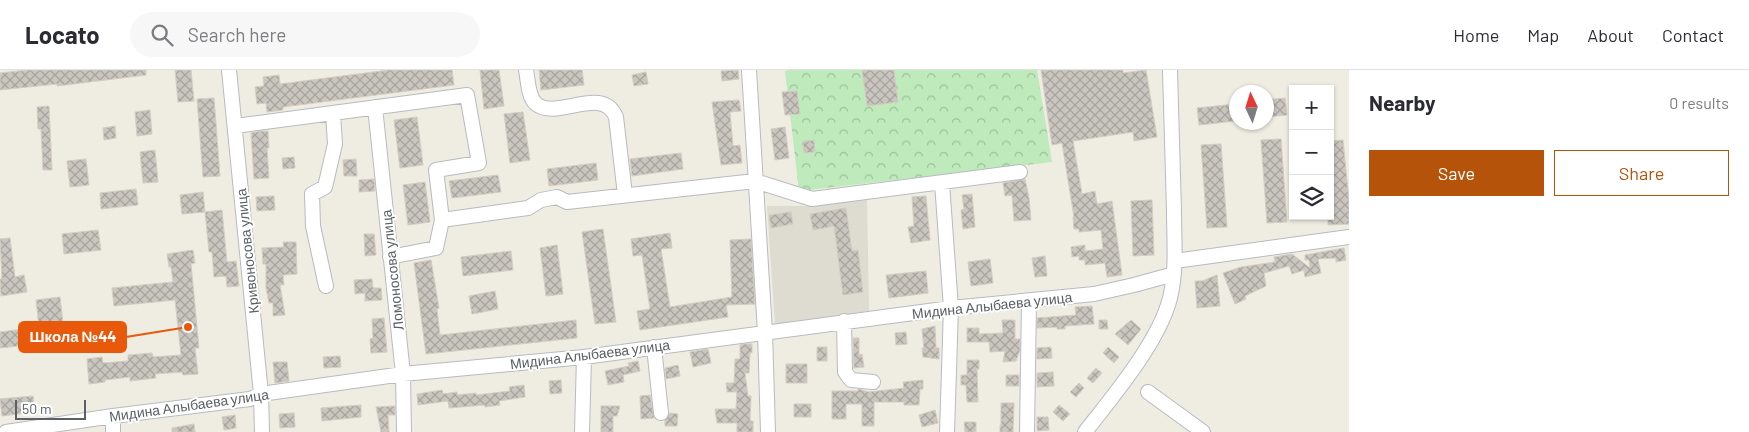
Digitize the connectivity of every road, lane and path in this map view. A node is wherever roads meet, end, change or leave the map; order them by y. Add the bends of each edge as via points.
1 (229, 70) edge
2 (526, 70) edge
3 (749, 70) edge
4 (1170, 70) edge
5 (375, 107) junction
6 (332, 113) junction
7 (235, 126) junction
8 (1020, 172) dead end
9 (755, 180) junction
10 (942, 183) junction
11 (625, 195) junction
12 (442, 220) junction
13 (1349, 237) edge
14 (390, 257) junction
15 (1174, 267) junction
16 (326, 286) dead end
17 (1029, 301) junction
18 (951, 308) junction
19 (844, 322) junction
20 (765, 332) junction
21 (654, 347) junction
22 (584, 357) junction
23 (403, 374) junction
24 (873, 382) dead end
25 (1148, 392) dead end
26 (261, 394) junction
27 (661, 413) dead end
28 (113, 416) junction
29 (6, 432) edge
30 (113, 432) edge
31 (262, 432) edge
32 (404, 432) edge
33 (582, 432) edge
34 (768, 432) edge
35 (947, 432) edge
36 (1027, 432) edge
37 (1085, 432) edge
38 (1203, 432) edge

1 - 7 street, Кривоносова улица
2 - 11 street via 536,104 555,108 594,103 610,106 616,117
3 - 9 street
4 - 15 street
5 - 6 street
5 - 12 street via 467,96 479,163 436,170
5 - 14 street, Ломоносова улица
6 - 7 street
6 - 16 street via 335,144 331,166 325,187 312,194 313,226
7 - 26 street, Кривоносова улица
8 - 10 street
9 - 10 street via 812,199
9 - 11 street
9 - 20 street
10 - 18 street
11 - 12 street via 567,202 557,197 541,200 528,208
12 - 14 street via 436,248
13 - 15 street, Мидина Алыбаева улица
14 - 23 street, Ломоносова улица
15 - 17 street, Мидина Алыбаева улица via 1134,285 1094,294
15 - 37 street via 1171,298 1155,334
17 - 18 street, Мидина Алыбаева улица
17 - 36 street
18 - 19 street, Мидина Алыбаева улица
18 - 35 street
19 - 20 street, Мидина Алыбаева улица
19 - 24 street via 845,372 851,380
20 - 21 street, Мидина Алыбаева улица
20 - 34 street
21 - 22 street, Мидина Алыбаева улица
21 - 27 street
22 - 23 street, Мидина Алыбаева улица
22 - 33 street
23 - 26 street, Мидина Алыбаева улица
23 - 32 street, Ломоносова улица
25 - 38 street
26 - 28 street, Мидина Алыбаева улица via 250,399
26 - 31 street, Кривоносова улица
28 - 29 street, Мидина Алыбаева улица
28 - 30 street

